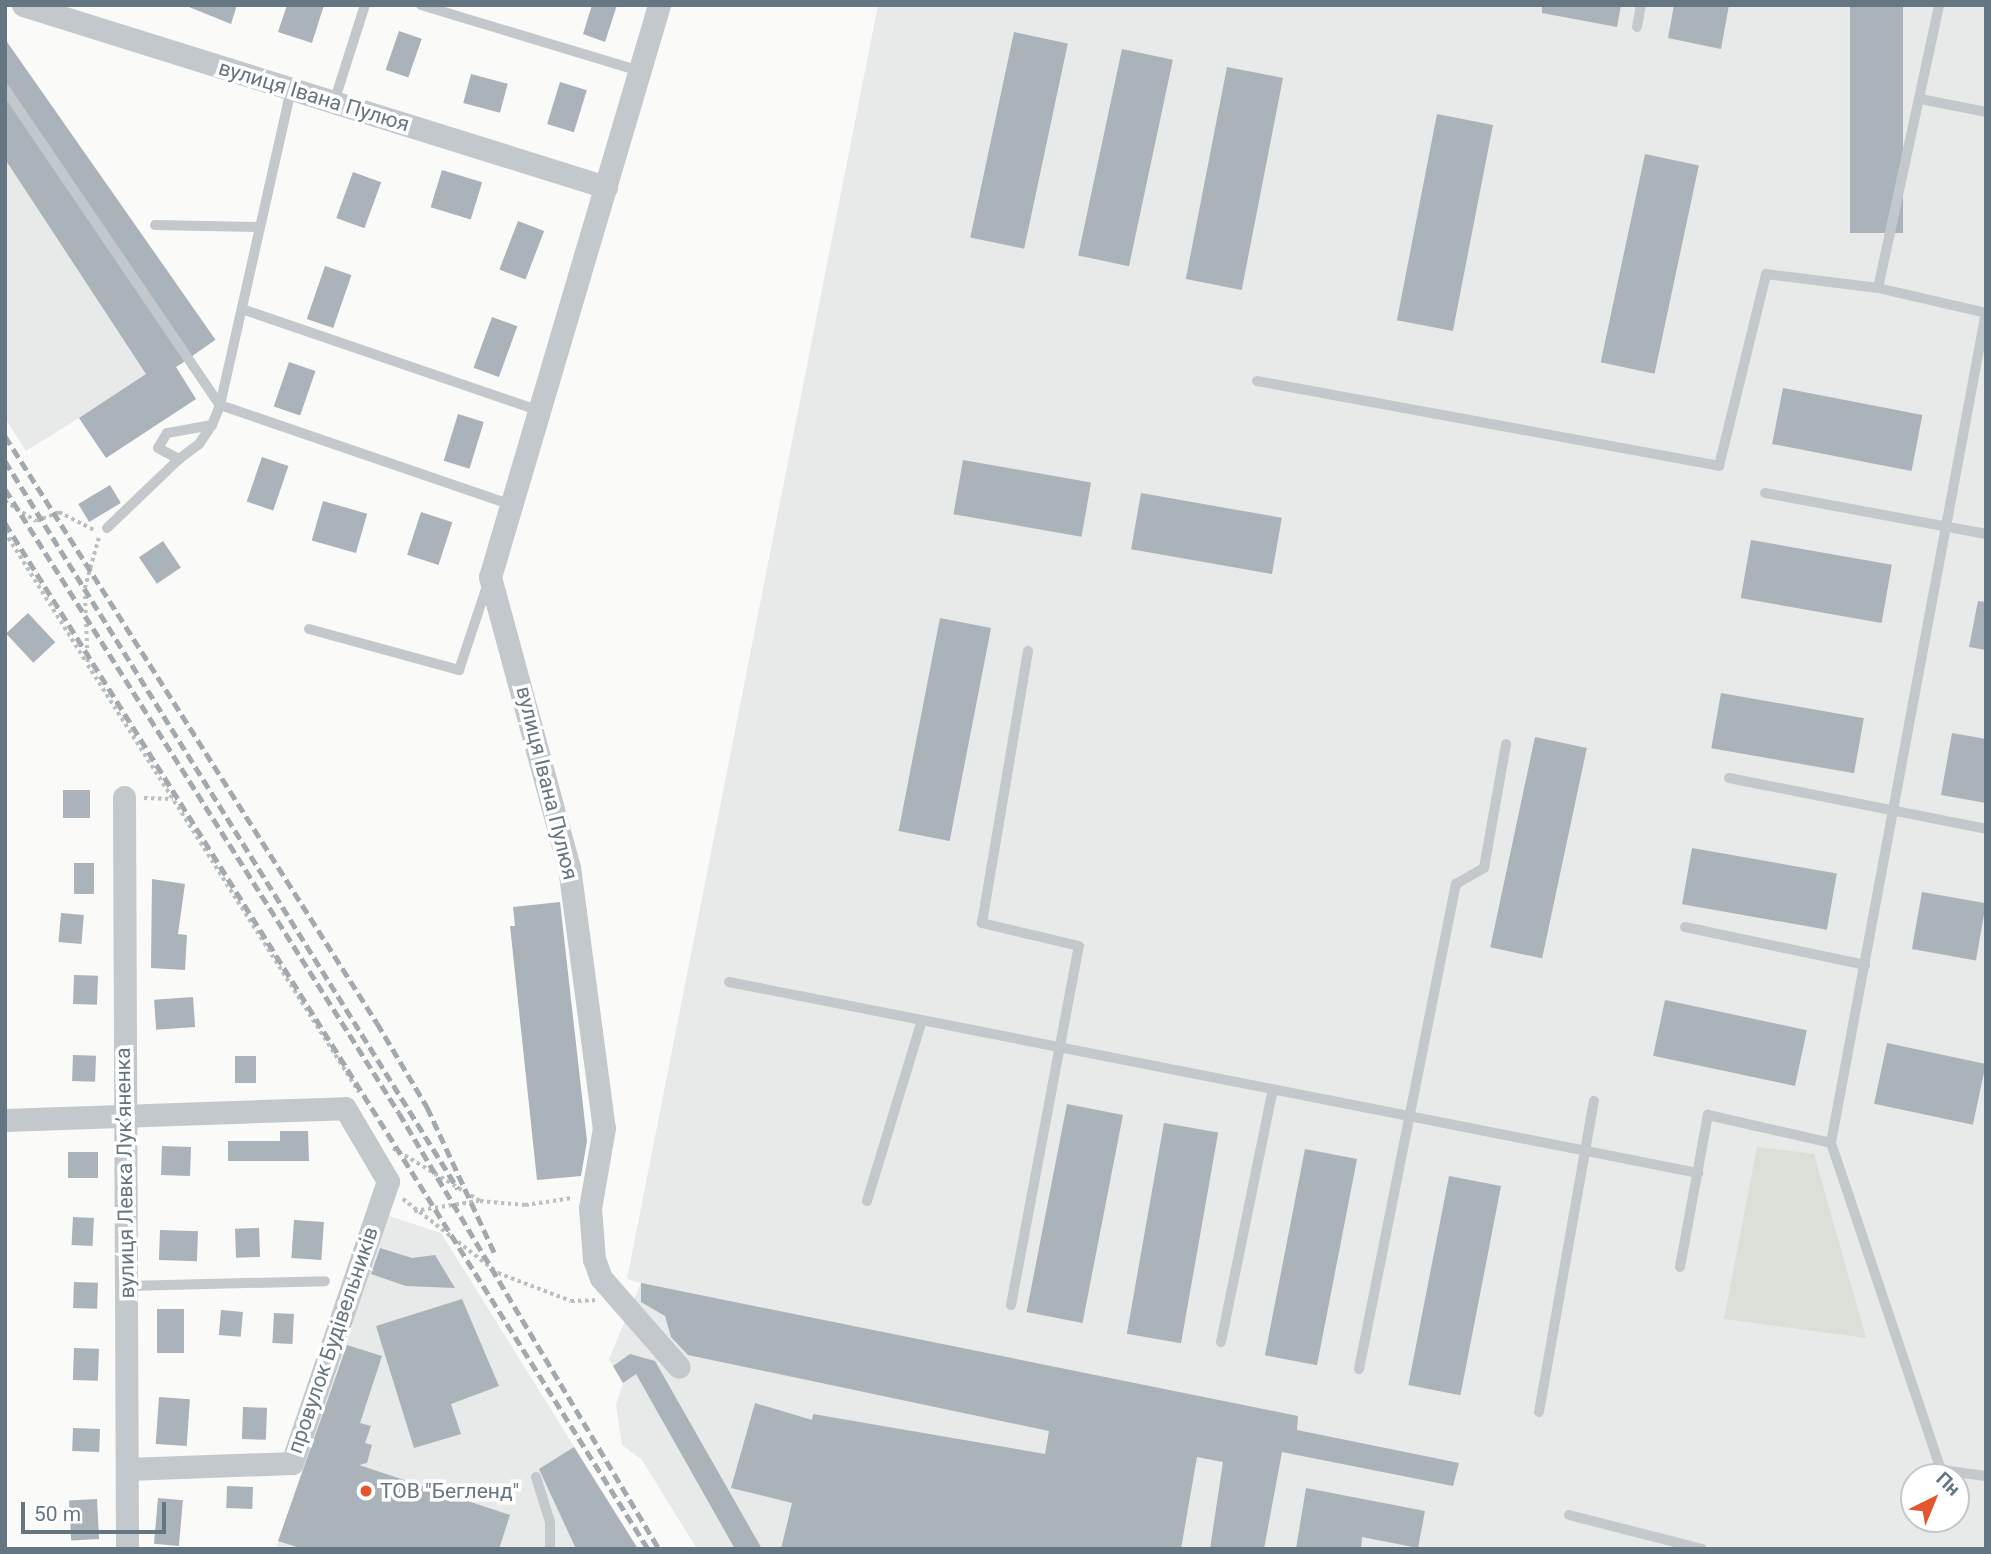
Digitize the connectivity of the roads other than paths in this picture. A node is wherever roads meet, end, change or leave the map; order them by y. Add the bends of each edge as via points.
1 (23, 5) edge
2 (365, 5) edge
3 (421, 5) edge
4 (659, 5) edge
5 (1641, 5) edge
6 (1939, 5) edge
7 (70, 12) edge
8 (1636, 27) dead end
9 (639, 71) junction
10 (5, 89) edge
11 (291, 89) junction
12 (1920, 99) junction
13 (334, 102) junction
14 (1986, 112) edge
15 (606, 187) junction
16 (155, 225) dead end
17 (258, 227) junction
18 (1878, 288) junction
19 (242, 309) junction
20 (1986, 312) edge
21 (1257, 381) dead end
22 (220, 405) junction
23 (540, 411) junction
24 (212, 425) junction
25 (179, 459) junction
26 (1765, 493) dead end
27 (507, 503) junction
28 (1949, 527) junction
29 (107, 528) road end
30 (1986, 534) edge
31 (489, 577) junction
32 (309, 629) dead end
33 (1028, 651) dead end
34 (1506, 744) dead end
35 (1729, 778) dead end
36 (124, 797) road end
37 (1895, 811) junction
38 (1986, 829) edge
39 (1685, 927) dead end
40 (1865, 965) junction
41 (729, 982) dead end
42 (922, 1020) junction
43 (1061, 1047) junction
44 (1273, 1089) junction
45 (1594, 1101) dead end
46 (121, 1118) junction
47 (1410, 1118) junction
48 (5, 1120) edge
49 (1831, 1143) junction
50 (1586, 1152) junction
51 (1698, 1173) junction
52 (867, 1201) dead end
53 (1680, 1266) dead end
54 (325, 1281) dead end
55 (127, 1286) junction
56 (1011, 1305) dead end
57 (1221, 1342) dead end
58 (679, 1367) dead end
59 (1359, 1369) dead end
60 (1539, 1412) dead end
61 (127, 1469) junction
62 (1986, 1476) edge
63 (536, 1477) dead end
64 (1569, 1515) dead end
65 (127, 1549) edge
66 (550, 1549) edge
67 (1702, 1549) edge

1 - 7 street, вулиця Івана Пулюя
2 - 13 lane
3 - 9 lane
4 - 9 street, вулиця Івана Пулюя
5 - 8 lane
6 - 12 lane
7 - 11 street, вулиця Івана Пулюя
9 - 15 street, вулиця Івана Пулюя
10 - 22 lane
11 - 13 street, вулиця Івана Пулюя
11 - 17 lane
12 - 14 lane
12 - 18 lane
13 - 15 street, вулиця Івана Пулюя
15 - 23 street, вулиця Івана Пулюя
16 - 17 lane
17 - 19 lane
18 - 20 lane
18 - 21 lane via 1766,274 1719,466
19 - 22 lane
19 - 23 lane
20 - 28 lane
22 - 24 lane
22 - 27 lane
23 - 27 street, вулиця Івана Пулюя
24 - 25 lane
24 - 25 lane via 159,439 164,454
25 - 29 lane
26 - 28 lane
27 - 31 street, вулиця Івана Пулюя
28 - 30 lane
28 - 37 lane
31 - 32 lane via 459,670
31 - 58 street, вулиця Івана Пулюя via 569,866 604,1128 590,1208 594,1259 618,1296
33 - 43 lane via 982,923 1079,946
34 - 47 lane via 1484,868 1456,884
35 - 37 lane
36 - 46 street, вулиця Левка Лукʼяненка
37 - 38 lane
37 - 40 lane
39 - 40 lane
40 - 49 lane
41 - 42 lane
42 - 43 lane
42 - 52 lane
43 - 44 lane
43 - 56 lane
44 - 47 lane
44 - 57 lane
45 - 50 lane
46 - 48 street
46 - 55 street, вулиця Левка Лукʼяненка
46 - 61 street, провулок Будівельників via 356,1106 362,1136 388,1181 292,1463
47 - 50 lane
47 - 59 lane
49 - 51 lane via 1708,1115
49 - 62 lane via 1941,1470
50 - 51 lane
50 - 60 lane
51 - 53 lane
54 - 55 lane
55 - 61 street, вулиця Левка Лукʼяненка
61 - 65 street, вулиця Левка Лукʼяненка
63 - 66 lane via 550,1522
64 - 67 lane

